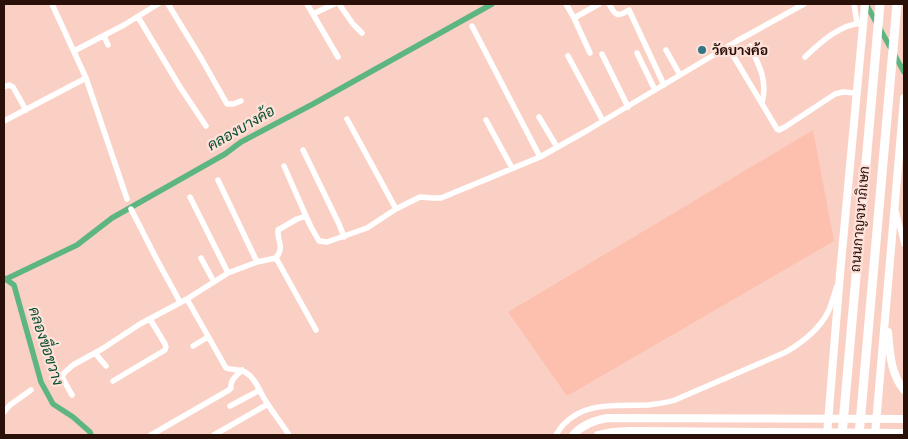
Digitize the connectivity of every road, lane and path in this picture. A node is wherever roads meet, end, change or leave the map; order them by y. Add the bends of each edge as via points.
1 (52, 4) edge
2 (158, 4) edge
3 (168, 4) edge
4 (307, 4) edge
5 (334, 4) edge
6 (339, 4) edge
7 (566, 4) edge
8 (599, 4) edge
9 (609, 4) edge
10 (626, 4) edge
11 (804, 4) edge
12 (854, 4) edge
13 (864, 4) edge
14 (897, 4) edge
15 (880, 7) edge
16 (629, 10) junction
17 (313, 14) junction
18 (138, 17) junction
19 (574, 18) junction
20 (861, 20) junction
21 (472, 26) dead end
22 (362, 33) dead end
23 (104, 36) junction
24 (108, 45) dead end
25 (750, 46) dead end
26 (728, 47) junction
27 (666, 50) dead end
28 (74, 51) junction
29 (590, 53) dead end
30 (637, 53) dead end
31 (602, 54) dead end
32 (568, 56) dead end
33 (805, 56) dead end
34 (338, 57) dead end
35 (680, 76) junction
36 (86, 78) junction
37 (664, 85) junction
38 (4, 87) edge
39 (655, 90) junction
40 (856, 93) junction
41 (904, 98) edge
42 (241, 100) dead end
43 (762, 103) junction
44 (628, 107) junction
45 (26, 110) junction
46 (539, 117) dead end
47 (347, 119) dead end
48 (486, 120) dead end
49 (602, 121) junction
50 (4, 122) edge
51 (206, 126) dead end
52 (557, 147) junction
53 (303, 150) dead end
54 (540, 156) junction
55 (284, 166) dead end
56 (512, 168) junction
57 (218, 180) dead end
58 (190, 197) dead end
59 (127, 199) dead end
60 (896, 208) junction
61 (131, 209) dead end
62 (396, 209) junction
63 (306, 216) junction
64 (902, 229) edge
65 (344, 237) junction
66 (904, 244) edge
67 (201, 258) dead end
68 (276, 258) junction
69 (257, 262) junction
70 (228, 273) junction
71 (840, 274) junction
72 (214, 282) junction
73 (187, 299) junction
74 (180, 302) junction
75 (887, 310) junction
76 (150, 319) junction
77 (316, 330) dead end
78 (208, 337) junction
79 (193, 346) dead end
80 (95, 353) junction
81 (106, 366) dead end
82 (242, 370) junction
83 (113, 381) dead end
84 (30, 390) dead end
85 (260, 390) junction
86 (904, 390) edge
87 (72, 395) dead end
88 (268, 404) junction
89 (230, 406) dead end
90 (4, 412) edge
91 (904, 418) edge
92 (904, 433) edge
93 (151, 435) edge
94 (214, 435) edge
95 (289, 435) edge
96 (556, 435) edge
97 (573, 435) edge
98 (598, 435) edge
99 (827, 435) edge
100 (842, 435) edge
101 (859, 435) edge
102 (875, 435) edge
103 (901, 435) edge

1 - 28 street
2 - 18 street
3 - 42 street via 227,104
4 - 17 street
5 - 17 street
6 - 22 street
7 - 19 street
8 - 19 street
9 - 16 street via 616,14
10 - 16 street
11 - 26 street
12 - 20 street
13 - 20 main road
14 - 101 highway, ถนนกาญจนาภิเษก
15 - 100 highway, ถนนกาญจนาภิเษก
16 - 37 street
17 - 34 street
18 - 23 street
18 - 51 street
19 - 29 street
20 - 33 street via 826,38
20 - 40 main road
21 - 54 street
23 - 24 street
23 - 28 street
25 - 43 street via 762,71
26 - 35 street
26 - 43 street
27 - 35 street
28 - 36 street
30 - 39 street
31 - 44 street
32 - 49 street
35 - 37 street
36 - 45 street
36 - 59 street
37 - 39 street
38 - 45 street via 14,87
39 - 44 street
40 - 43 street via 835,94 779,130
40 - 71 main road
41 - 60 main road
44 - 49 street
45 - 50 street
46 - 52 street
47 - 62 street
48 - 56 street
49 - 52 street
52 - 54 street
53 - 65 street
54 - 56 street
55 - 63 street
56 - 62 street via 441,198 420,197
57 - 69 street
58 - 70 street
60 - 64 street
60 - 75 main road
61 - 74 street
62 - 65 street via 367,228
63 - 65 street via 319,241
63 - 68 street via 278,230 281,249
64 - 66 street
67 - 72 street
68 - 69 street
68 - 77 street
69 - 70 street
70 - 72 street
71 - 96 street via 828,312 821,323 800,344 786,352 675,400 661,404 589,409 563,425
71 - 99 main road
72 - 73 street
73 - 74 street
73 - 78 street
74 - 76 street
75 - 86 main road via 892,368
75 - 102 main road
76 - 80 street
76 - 83 street via 165,344 165,350
78 - 79 street
78 - 82 street via 226,368
80 - 81 street
80 - 87 street via 62,375
82 - 85 street via 252,377
82 - 93 street via 232,380 229,390
84 - 90 street
85 - 88 street
85 - 89 street
88 - 94 street
88 - 95 street
91 - 97 main road via 608,418 597,419
91 - 103 main road via 900,423
92 - 98 main road via 630,431

